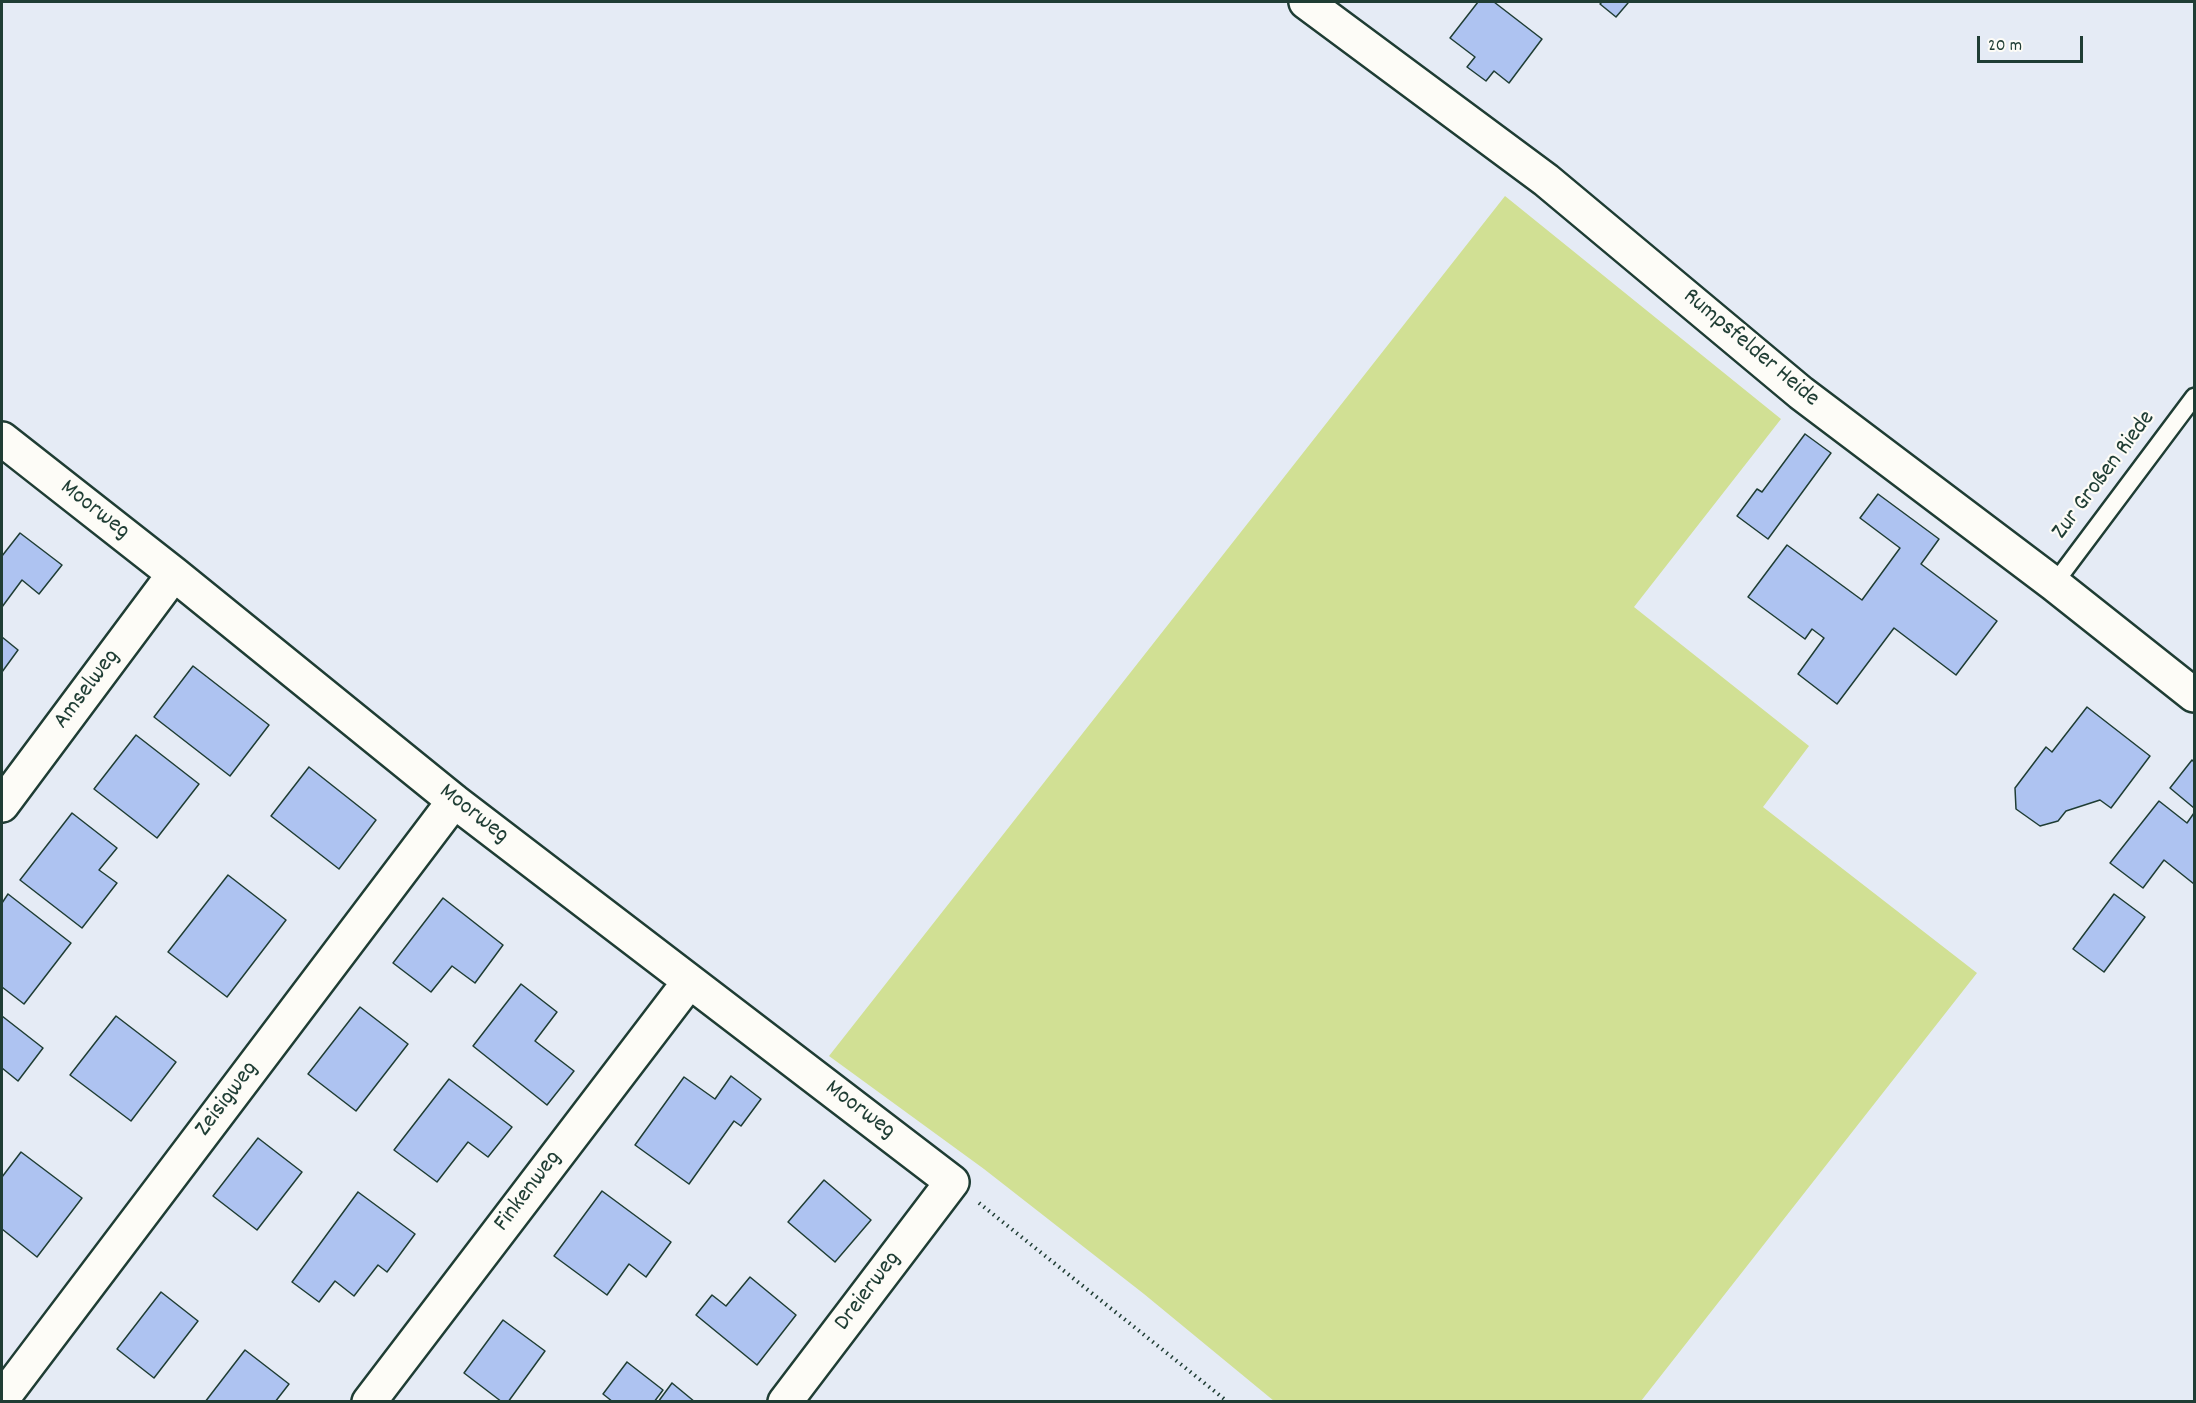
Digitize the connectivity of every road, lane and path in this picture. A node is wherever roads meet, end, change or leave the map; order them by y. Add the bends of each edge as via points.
1 (1306, 2) edge
2 (2194, 397) edge
3 (2, 439) edge
4 (174, 574) junction
5 (2054, 584) junction
6 (2194, 694) edge
7 (454, 801) junction
8 (2, 805) edge
9 (689, 982) junction
10 (952, 1182) junction
11 (2, 1399) edge
12 (369, 1401) edge
13 (785, 1401) edge
14 (1228, 1401) edge

1 - 5 street, Rumpsfelder Heide via 1546,180 1801,393
2 - 5 lane, Zur Großen Riede
3 - 4 street, Moorweg
4 - 7 street, Moorweg
4 - 8 street, Amselweg
5 - 6 street, Rumpsfelder Heide
7 - 9 street, Moorweg
7 - 11 street, Zeisigweg
9 - 10 street, Moorweg
9 - 12 street, Finkenweg
10 - 13 street, Dreierweg
10 - 14 path

